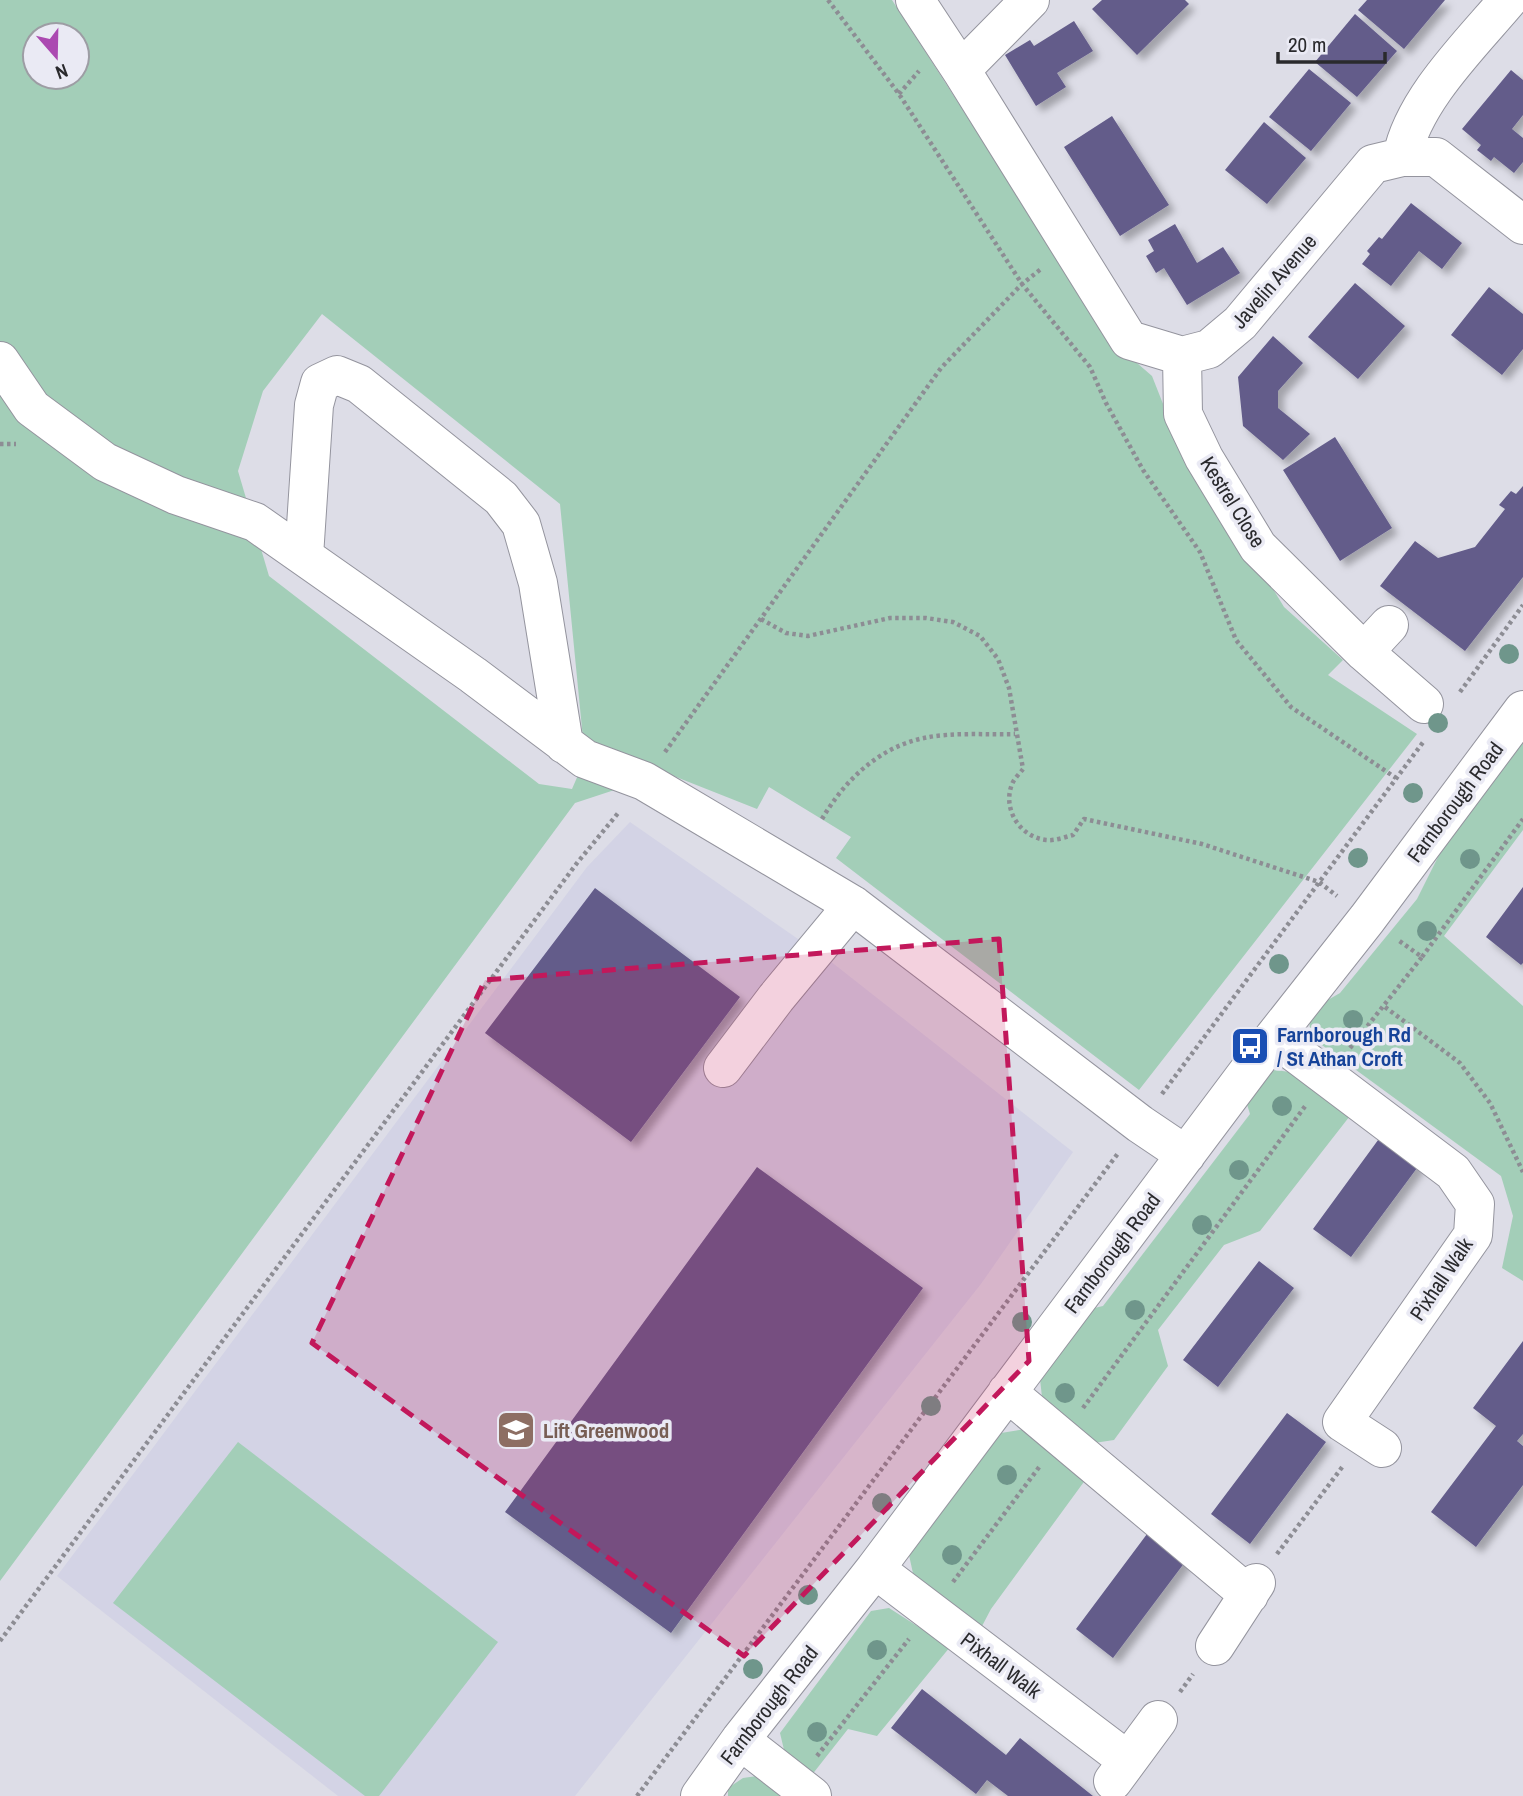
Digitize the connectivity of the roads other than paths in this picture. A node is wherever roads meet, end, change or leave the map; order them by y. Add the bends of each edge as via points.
1 (1030, 0) edge
2 (1508, 0) edge
3 (918, 2) edge
4 (961, 70) junction
5 (1402, 157) junction
6 (1523, 225) edge
7 (1182, 356) junction
8 (0, 361) edge
9 (0, 416) edge
10 (45, 417) junction
11 (304, 556) junction
12 (1523, 710) edge
13 (1435, 714) road end
14 (564, 744) junction
15 (853, 905) junction
16 (1274, 1037) junction
17 (723, 1068) dead end
18 (1186, 1155) junction
19 (1007, 1392) junction
20 (1373, 1443) road end
21 (875, 1569) junction
22 (1216, 1646) road end
23 (1158, 1720) road end
24 (740, 1740) junction
25 (804, 1790) edge
26 (701, 1796) edge

1 - 4 street
2 - 5 street via 1428,96 1406,138
3 - 4 street
4 - 7 street via 1129,340
5 - 6 street, Javelin Avenue via 1436,157
5 - 7 street, Javelin Avenue via 1373,164 1240,323 1209,349
7 - 13 street, Kestrel Close via 1183,414 1258,547 1376,639
8 - 10 street via 32,408
9 - 10 street
10 - 11 street via 105,462 176,495 255,522
11 - 14 street
11 - 14 street via 314,405 320,383 337,376 359,384 501,498 522,524 538,583
12 - 16 street, Farnborough Road
14 - 15 street via 585,759 645,781
15 - 17 street
15 - 18 street
16 - 18 street, Farnborough Road
16 - 20 street, Pixhall Walk via 1453,1172 1475,1204 1473,1236 1342,1422
18 - 19 street, Farnborough Road
19 - 21 street, Farnborough Road
19 - 22 street via 1252,1589
21 - 23 street, Pixhall Walk via 1120,1771
21 - 24 street, Farnborough Road
24 - 25 street
24 - 26 street, Farnborough Road

